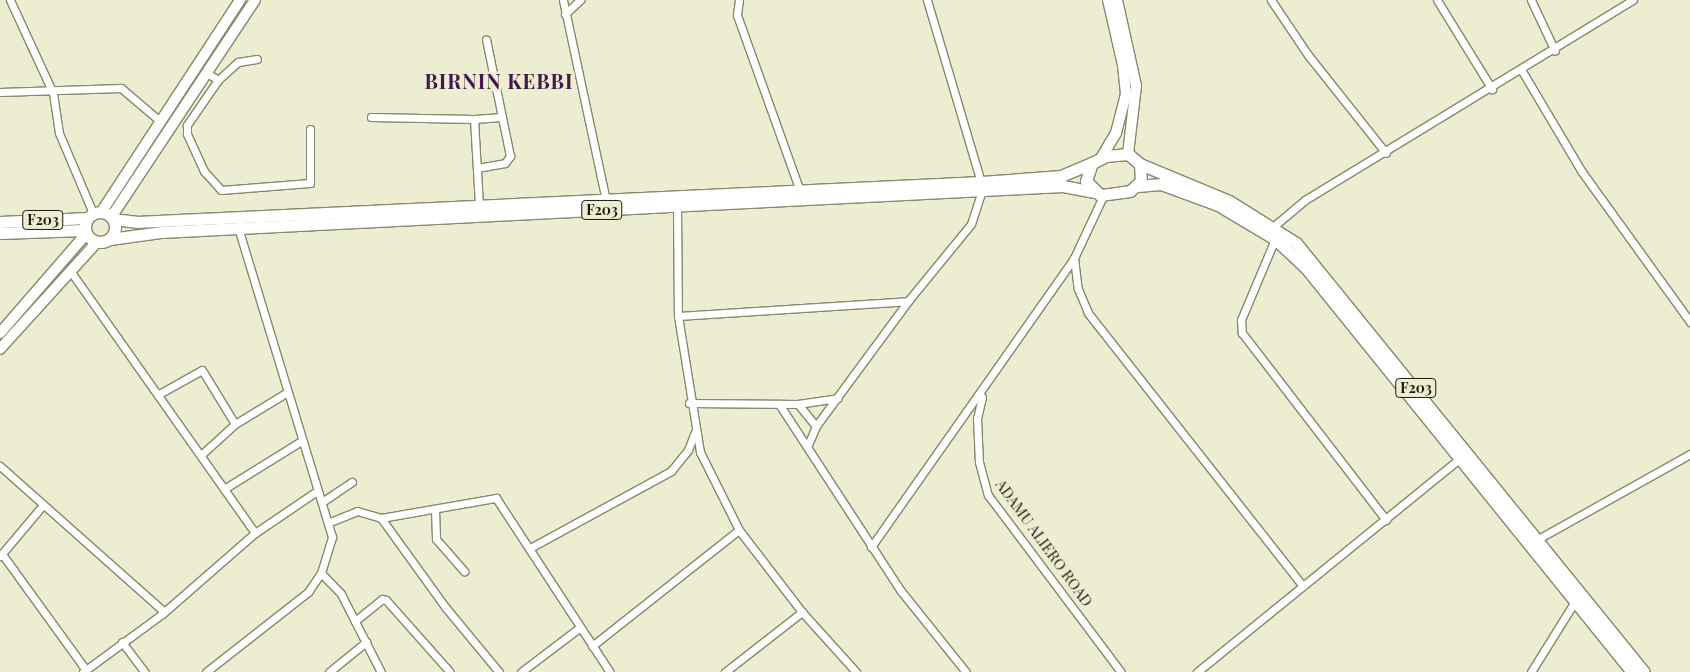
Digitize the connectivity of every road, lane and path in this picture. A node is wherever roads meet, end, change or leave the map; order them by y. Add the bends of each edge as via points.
1 (10, 0) edge
2 (240, 0) edge
3 (255, 0) edge
4 (563, 0) edge
5 (580, 0) edge
6 (739, 0) edge
7 (927, 0) edge
8 (1108, 0) edge
9 (1117, 0) edge
10 (1271, 0) edge
11 (1437, 0) edge
12 (1531, 0) edge
13 (1633, 0) edge
14 (566, 14) junction
15 (486, 40) dead end
16 (1555, 51) junction
17 (257, 59) dead end
18 (197, 65) junction
19 (1522, 70) junction
20 (207, 73) junction
21 (218, 80) junction
22 (1492, 89) junction
23 (0, 92) edge
24 (53, 93) junction
25 (370, 117) dead end
26 (502, 117) junction
27 (474, 118) junction
28 (161, 122) junction
29 (310, 129) dead end
30 (1386, 153) junction
31 (1128, 154) junction
32 (1096, 161) junction
33 (1140, 164) junction
34 (477, 168) junction
35 (981, 186) junction
36 (1138, 186) junction
37 (800, 191) junction
38 (1099, 194) junction
39 (606, 200) junction
40 (479, 207) junction
41 (678, 207) junction
42 (97, 220) junction
43 (0, 222) edge
44 (1274, 226) junction
45 (238, 228) junction
46 (0, 233) edge
47 (110, 239) junction
48 (1274, 239) junction
49 (97, 242) junction
50 (1074, 258) junction
51 (71, 272) junction
52 (908, 301) junction
53 (678, 316) junction
54 (1690, 322) edge
55 (0, 333) edge
56 (2, 343) edge
57 (985, 390) junction
58 (286, 393) junction
59 (159, 394) junction
60 (838, 398) junction
61 (689, 402) junction
62 (779, 404) junction
63 (798, 404) junction
64 (235, 424) junction
65 (816, 426) junction
66 (695, 431) junction
67 (301, 441) junction
68 (808, 445) junction
69 (1690, 454) edge
70 (201, 455) junction
71 (1460, 458) junction
72 (0, 466) edge
73 (352, 482) dead end
74 (224, 489) junction
75 (317, 491) junction
76 (322, 502) junction
77 (43, 504) junction
78 (435, 509) junction
79 (381, 518) junction
80 (1386, 520) junction
81 (330, 522) junction
82 (740, 530) junction
83 (255, 533) junction
84 (1538, 539) junction
85 (871, 547) junction
86 (530, 548) junction
87 (1, 555) edge
88 (464, 571) dead end
89 (321, 573) junction
90 (1303, 586) junction
91 (1578, 597) junction
92 (162, 610) junction
93 (802, 612) junction
94 (355, 621) junction
95 (579, 628) junction
96 (122, 642) junction
97 (366, 642) junction
98 (592, 646) junction
99 (85, 671) edge
100 (145, 672) edge
101 (206, 672) edge
102 (330, 672) edge
103 (381, 672) edge
104 (450, 672) edge
105 (499, 672) edge
106 (521, 672) edge
107 (610, 672) edge
108 (725, 672) edge
109 (856, 672) edge
110 (966, 672) edge
111 (1121, 672) edge
112 (1197, 672) edge
113 (1531, 672) edge
114 (1632, 672) edge
115 (1644, 672) edge

1 - 24 street
2 - 18 street
3 - 20 street
4 - 14 street
5 - 14 street
6 - 37 street via 737,15
7 - 35 street
8 - 32 street via 1123,65 1126,94 1116,133
9 - 31 street via 1136,86
10 - 30 street via 1308,55
11 - 22 street
12 - 16 street
13 - 16 street
14 - 39 street
15 - 26 street
16 - 19 street
17 - 21 street via 238,62
18 - 20 street
18 - 28 street
19 - 22 street
19 - 54 street via 1582,172
20 - 21 street
20 - 42 street
21 - 29 street via 187,125 187,134 204,171 221,190 310,183
22 - 30 street
23 - 24 street
24 - 28 street via 121,88
24 - 42 street via 59,132
25 - 27 street
26 - 27 street
26 - 34 street via 509,160
27 - 34 street
28 - 42 street
30 - 44 street via 1305,200
31 - 32 main road
31 - 33 main road
32 - 35 main road, F203 via 1060,176
32 - 38 main road via 1086,181
33 - 36 main road via 1143,177
33 - 44 main road, F203 via 1205,189
34 - 40 street
35 - 37 main road, F203
35 - 38 main road, F203 via 1064,186
35 - 41 main road, F203
35 - 52 street via 971,224
36 - 38 main road via 1119,194
36 - 48 main road, F203 via 1161,184 1195,195
37 - 39 main road, F203
38 - 50 street
39 - 40 main road, F203
40 - 42 main road, F203 via 136,222
41 - 45 main road, F203
41 - 53 street
42 - 43 main road, F203
42 - 46 main road, F203
42 - 47 main road via 115,232
42 - 49 main road
42 - 55 street
44 - 84 main road, F203 via 1315,263
45 - 47 main road, F203 via 142,233
45 - 58 street
47 - 49 main road
48 - 71 main road, F203 via 1322,286
48 - 80 street via 1241,320 1242,333
49 - 51 street
50 - 57 street
50 - 90 street via 1078,289 1088,313
51 - 56 street
51 - 59 street
52 - 53 street
52 - 60 street
53 - 61 street
57 - 85 street
57 - 111 street, ADAMU ALIERO ROAD via 978,409 977,430 980,473 988,495
58 - 64 street
58 - 67 street
59 - 64 street via 202,370
59 - 70 street
60 - 63 street
60 - 65 street
61 - 62 street
61 - 66 street
62 - 63 street
62 - 68 street
63 - 65 street
64 - 70 street
65 - 68 street
66 - 82 street via 700,452
66 - 86 street via 688,450 671,471
67 - 74 street
67 - 75 street
68 - 85 street
69 - 84 street
70 - 74 street
71 - 80 street
71 - 91 main road, F203
72 - 77 street
73 - 76 street
74 - 83 street
75 - 76 street
75 - 83 street
76 - 81 street
77 - 87 street
77 - 92 street
78 - 79 street
78 - 86 street via 496,498
78 - 88 street via 436,539
79 - 81 street via 357,511
79 - 105 street via 446,608
80 - 90 street
81 - 89 street via 332,537
82 - 93 street
82 - 98 street
83 - 92 street
84 - 91 main road, F203
85 - 110 street via 932,633
86 - 95 street
87 - 99 street
89 - 94 street via 340,594
89 - 101 street via 308,592
90 - 112 street
91 - 113 street
91 - 114 main road, F203
91 - 115 main road, F203
92 - 96 street
93 - 108 street
93 - 109 street
94 - 97 street
94 - 104 street via 382,599 386,600
95 - 98 street
95 - 106 street
96 - 99 street
96 - 100 street
97 - 102 street
97 - 103 street
98 - 107 street

